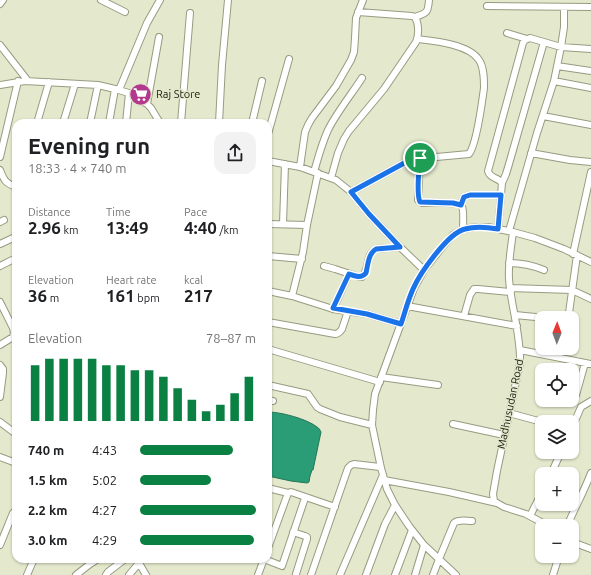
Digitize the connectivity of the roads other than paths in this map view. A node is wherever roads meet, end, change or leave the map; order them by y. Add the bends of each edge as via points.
1 (3, 0) edge
2 (101, 0) edge
3 (160, 0) edge
4 (228, 0) edge
5 (363, 0) edge
6 (429, 0) edge
7 (0, 4) edge
8 (487, 6) dead end
9 (564, 7) junction
10 (591, 7) edge
11 (125, 12) dead end
12 (358, 12) junction
13 (190, 13) dead end
14 (415, 17) junction
15 (507, 33) dead end
16 (159, 36) dead end
17 (418, 39) junction
18 (527, 39) junction
19 (544, 42) junction
20 (0, 45) edge
21 (561, 46) junction
22 (591, 49) edge
23 (289, 59) dead end
24 (557, 66) junction
25 (591, 71) edge
26 (362, 78) dead end
27 (28, 81) junction
28 (262, 81) dead end
29 (554, 81) junction
30 (18, 82) junction
31 (49, 82) junction
32 (75, 84) junction
33 (0, 85) edge
34 (98, 86) junction
35 (591, 88) edge
36 (117, 89) junction
37 (129, 93) junction
38 (147, 104) junction
39 (542, 116) junction
40 (38, 119) edge
41 (64, 119) edge
42 (91, 119) edge
43 (110, 119) edge
44 (126, 119) edge
45 (158, 119) edge
46 (181, 119) edge
47 (219, 119) edge
48 (253, 119) edge
49 (272, 120) edge
50 (591, 125) edge
51 (532, 153) junction
52 (0, 157) edge
53 (420, 158) junction
54 (272, 162) edge
55 (591, 162) edge
56 (285, 164) junction
57 (300, 167) junction
58 (0, 170) edge
59 (316, 172) junction
60 (591, 172) edge
61 (331, 178) junction
62 (502, 183) junction
63 (12, 185) edge
64 (351, 192) junction
65 (501, 195) junction
66 (461, 205) junction
67 (272, 224) edge
68 (283, 224) junction
69 (307, 225) junction
70 (463, 229) junction
71 (498, 229) junction
72 (511, 232) junction
73 (12, 238) edge
74 (0, 244) edge
75 (400, 247) junction
76 (575, 255) junction
77 (272, 256) edge
78 (302, 259) junction
79 (12, 260) edge
80 (591, 262) edge
81 (509, 263) junction
82 (0, 266) edge
83 (324, 266) dead end
84 (424, 270) junction
85 (544, 270) dead end
86 (349, 274) junction
87 (510, 290) junction
88 (572, 290) junction
89 (272, 292) edge
90 (292, 296) junction
91 (591, 299) edge
92 (0, 302) edge
93 (407, 306) junction
94 (333, 308) junction
95 (348, 311) junction
96 (569, 311) edge
97 (514, 315) junction
98 (464, 316) junction
99 (535, 317) edge
100 (272, 323) edge
101 (401, 324) junction
102 (517, 326) junction
103 (12, 328) edge
104 (12, 338) edge
105 (0, 345) edge
106 (272, 350) edge
107 (520, 350) junction
108 (588, 364) edge
109 (1, 368) edge
110 (380, 380) junction
111 (438, 385) dead end
112 (272, 386) edge
113 (579, 387) edge
114 (0, 397) edge
115 (591, 401) edge
116 (509, 413) junction
117 (578, 415) edge
118 (535, 420) edge
119 (0, 422) edge
120 (453, 424) dead end
121 (372, 425) junction
122 (12, 431) edge
123 (504, 436) junction
124 (0, 457) edge
125 (12, 462) edge
126 (380, 467) junction
127 (591, 473) edge
128 (384, 478) junction
129 (272, 489) edge
130 (288, 493) junction
131 (305, 498) junction
132 (497, 503) junction
133 (395, 505) junction
134 (535, 506) edge
135 (335, 507) junction
136 (12, 515) edge
137 (530, 516) junction
138 (536, 519) edge
139 (570, 519) edge
140 (472, 521) dead end
141 (412, 530) junction
142 (293, 532) junction
143 (272, 537) edge
144 (579, 544) edge
145 (0, 545) edge
146 (424, 545) junction
147 (591, 548) edge
148 (439, 559) junction
149 (272, 562) edge
150 (32, 563) edge
151 (92, 563) edge
152 (121, 563) edge
153 (138, 563) edge
154 (140, 563) edge
155 (262, 563) edge
156 (557, 563) edge
157 (296, 574) edge
158 (27, 575) edge
159 (76, 575) edge
160 (106, 575) edge
161 (129, 575) edge
162 (146, 575) edge
163 (258, 575) edge
164 (311, 575) edge
165 (340, 575) edge
166 (366, 575) edge
167 (395, 575) edge
168 (415, 575) edge
169 (433, 575) edge
170 (456, 575) edge
171 (553, 575) edge

1 - 7 street
2 - 11 street
3 - 36 street
4 - 47 street
5 - 12 street
6 - 14 street via 427,12
8 - 9 street
9 - 10 street
9 - 21 street, Madhusudan Road
12 - 14 street
12 - 57 street via 354,52 336,86 308,125
13 - 46 street
14 - 17 street via 418,22
15 - 18 street
16 - 38 street
17 - 53 street via 452,44 470,52 479,59 484,81 475,136 469,154
17 - 61 street via 384,89 349,131 338,153
18 - 19 street
18 - 62 street via 523,43 488,166 489,175
19 - 21 street
19 - 62 street via 510,164
20 - 27 street
21 - 22 street
21 - 24 street, Madhusudan Road
23 - 49 street
24 - 25 street
24 - 29 street, Madhusudan Road
26 - 59 street via 330,126
27 - 30 street
27 - 31 street
28 - 48 street
29 - 35 street
29 - 39 street, Madhusudan Road
30 - 33 street
30 - 52 street
31 - 32 street
31 - 40 street
32 - 34 street
32 - 41 street
34 - 36 street
34 - 42 street
36 - 37 street
36 - 43 street
37 - 38 street
37 - 44 street
38 - 45 street
39 - 50 street
39 - 51 street, Madhusudan Road
51 - 55 street
51 - 72 street, Madhusudan Road
53 - 64 street via 408,161
53 - 66 street via 418,200
54 - 56 street
56 - 57 street
56 - 68 street
57 - 59 street
58 - 63 street via 4,180
59 - 61 street
59 - 69 street
60 - 76 street
61 - 64 street
62 - 65 street
64 - 75 street
65 - 66 street via 470,195 464,197
65 - 71 street
66 - 70 street
67 - 68 street
68 - 69 street
69 - 78 street
70 - 71 street
70 - 84 street via 453,235
71 - 72 street
72 - 76 street via 535,238
72 - 81 street, Madhusudan Road
73 - 74 street
75 - 84 street
75 - 86 street via 372,251 366,273 362,277
76 - 80 street
76 - 88 street
77 - 78 street
78 - 90 street
79 - 82 street
81 - 85 street via 533,265
81 - 87 street, Madhusudan Road
83 - 86 street
84 - 93 street
86 - 94 street
87 - 88 street
87 - 97 street, Madhusudan Road
87 - 98 street via 474,289
88 - 91 street
88 - 96 street
89 - 90 street
90 - 94 street
92 - 103 street
93 - 98 street
93 - 101 street
94 - 95 street
95 - 100 street via 338,334
95 - 101 street
97 - 99 street
97 - 102 street, Madhusudan Road
98 - 102 street
101 - 110 street
102 - 107 street, Madhusudan Road
104 - 105 street
106 - 110 street
107 - 108 street
107 - 116 street, Madhusudan Road via 519,372
108 - 113 street
109 - 114 street
110 - 111 street
110 - 121 street via 375,394
112 - 121 street via 308,394 320,409
115 - 117 street via 581,407
116 - 118 street
116 - 123 street, Madhusudan Road
119 - 122 street
120 - 123 street
121 - 126 street
123 - 132 street, Madhusudan Road via 493,494
124 - 125 street
126 - 128 street
126 - 135 street via 351,465
127 - 139 street
128 - 132 street
128 - 133 street
128 - 165 street
129 - 130 street
130 - 131 street
130 - 143 street
131 - 135 street
131 - 142 street
132 - 137 street
133 - 141 street
133 - 166 street
134 - 137 street
135 - 164 street
136 - 145 street
137 - 138 street
140 - 148 street via 454,523
141 - 146 street
141 - 167 street
142 - 149 street via 282,566
142 - 157 street via 307,537
144 - 147 street
146 - 148 street
146 - 168 street
148 - 169 street
148 - 170 street
150 - 158 street
151 - 159 street
152 - 160 street
153 - 161 street
154 - 162 street
155 - 163 street
156 - 171 street

